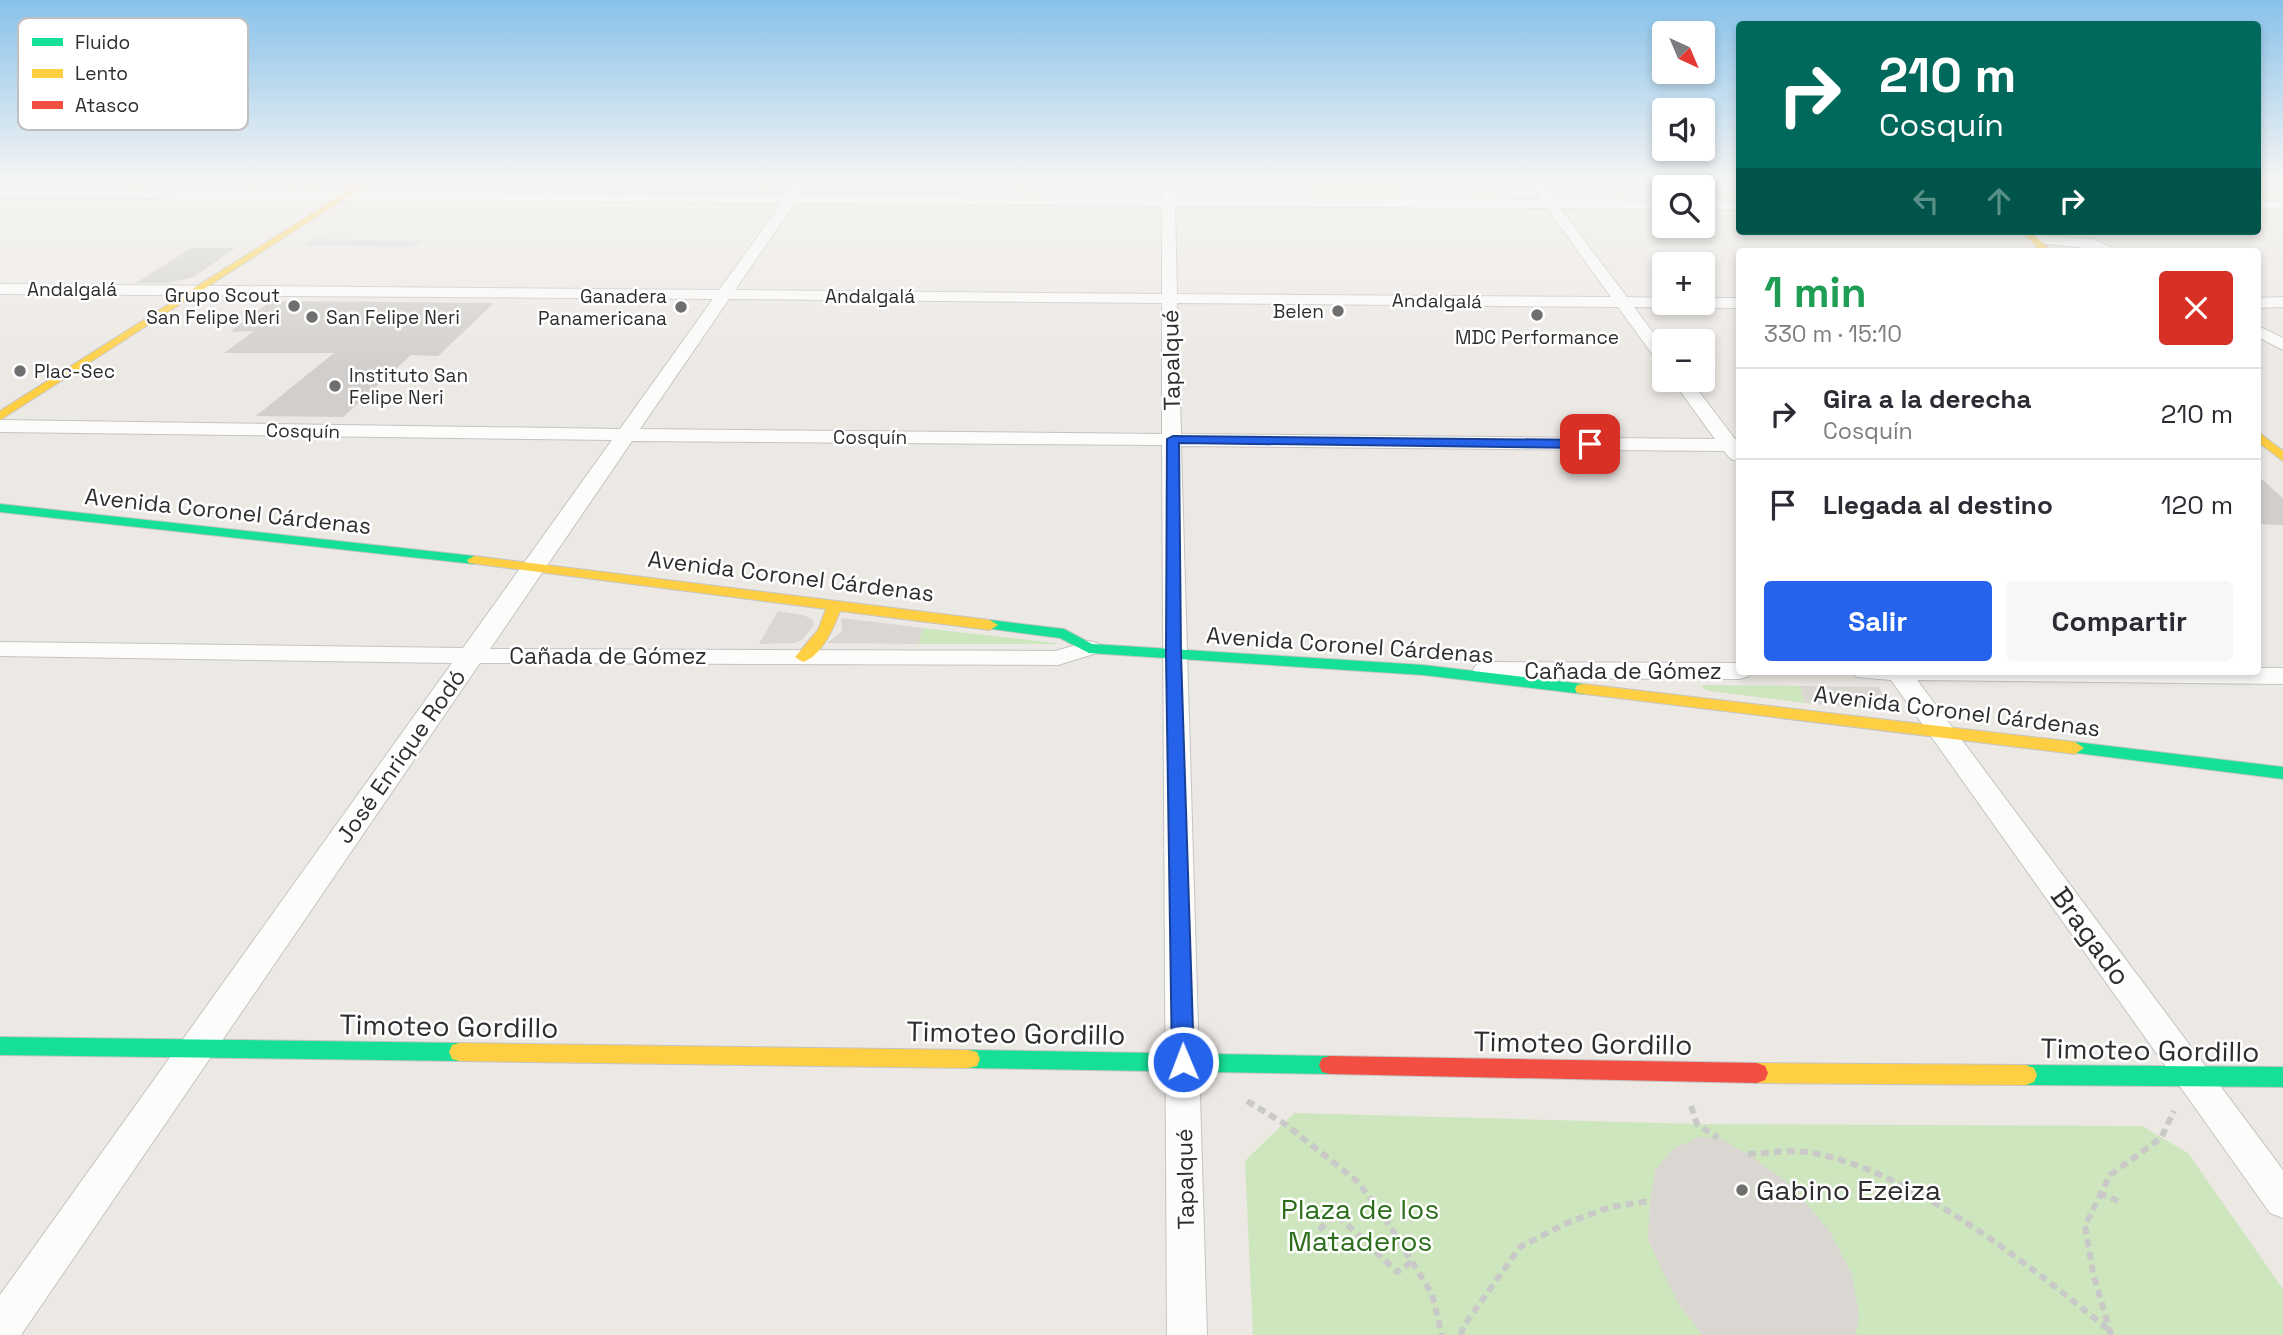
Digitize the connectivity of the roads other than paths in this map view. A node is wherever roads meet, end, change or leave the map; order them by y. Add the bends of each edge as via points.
1 (267, 245) edge
2 (759, 245) edge
3 (1169, 245) edge
4 (1581, 245) edge
5 (0, 289) edge
6 (197, 290) junction
7 (724, 295) junction
8 (1170, 298) junction
9 (1623, 302) junction
10 (2283, 302) edge
11 (1736, 303) edge
12 (2261, 303) edge
13 (2261, 333) edge
14 (1652, 342) edge
15 (2283, 345) edge
16 (1690, 392) edge
17 (0, 416) edge
18 (0, 426) edge
19 (626, 435) junction
20 (1173, 439) junction
21 (2261, 439) edge
22 (1736, 450) edge
23 (2275, 453) edge
24 (0, 509) edge
25 (535, 568) junction
26 (835, 604) junction
27 (1089, 648) junction
28 (0, 649) edge
29 (1174, 654) junction
30 (472, 656) junction
31 (803, 657) junction
32 (1423, 670) junction
33 (1736, 671) edge
34 (1900, 675) edge
35 (2187, 675) edge
36 (2283, 676) edge
37 (1944, 732) junction
38 (2283, 773) edge
39 (0, 1046) edge
40 (194, 1049) junction
41 (1183, 1062) junction
42 (2192, 1076) junction
43 (2283, 1077) edge
44 (2283, 1200) edge
45 (0, 1330) edge
46 (1188, 1335) edge

1 - 6 street
2 - 7 street, José Enrique Rodó
3 - 8 street, Tapalqué
4 - 9 street
5 - 6 street, Andalgalá
6 - 7 street, Andalgalá
6 - 17 street
7 - 8 street, Andalgalá
7 - 19 street, José Enrique Rodó
8 - 9 street, Andalgalá
8 - 20 street, Tapalqué
9 - 11 street, Andalgalá
9 - 14 street
10 - 12 street
13 - 15 street
16 - 22 street
18 - 19 street, Cosquín
19 - 20 street, Cosquín
19 - 25 street, José Enrique Rodó
20 - 22 street, Cosquín
20 - 29 street, Tapalqué
21 - 23 street
24 - 25 street, Avenida Coronel Cárdenas
25 - 26 street, Avenida Coronel Cárdenas
25 - 30 street, José Enrique Rodó
26 - 27 street, Avenida Coronel Cárdenas via 1064,634
26 - 31 street via 825,631
27 - 29 street, Avenida Coronel Cárdenas
27 - 31 street, Cañada de Gómez via 1058,658
28 - 30 street, Cañada de Gómez
29 - 32 street, Avenida Coronel Cárdenas
29 - 41 street, Tapalqué
30 - 31 street, Cañada de Gómez
30 - 40 street, José Enrique Rodó
32 - 33 street, Cañada de Gómez
32 - 37 street, Avenida Coronel Cárdenas
34 - 37 street, Bragado
35 - 36 street
37 - 38 street, Avenida Coronel Cárdenas
37 - 42 street, Bragado
39 - 40 street, Timoteo Gordillo
40 - 41 street, Timoteo Gordillo
40 - 45 street, José Enrique Rodó
41 - 42 street, Timoteo Gordillo
41 - 46 street, Tapalqué
42 - 43 street, Timoteo Gordillo
42 - 44 street, Bragado

